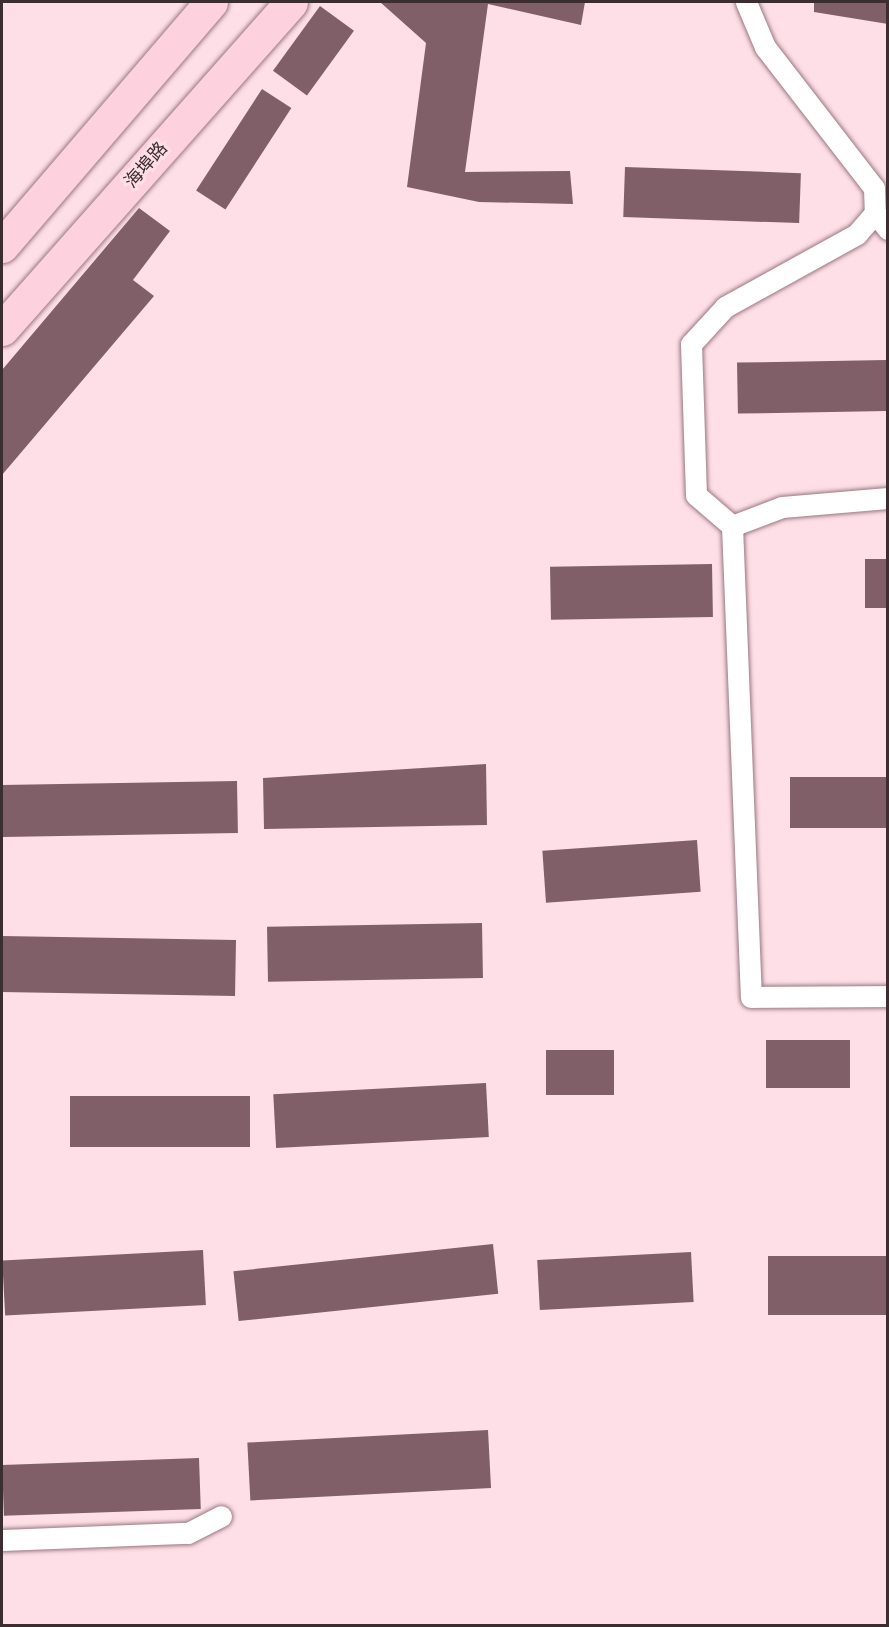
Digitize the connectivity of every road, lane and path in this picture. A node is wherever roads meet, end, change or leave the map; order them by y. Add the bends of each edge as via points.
1 (211, 2) edge
2 (291, 2) edge
3 (753, 5) edge
4 (882, 221) edge
5 (2, 246) edge
6 (2, 329) edge
7 (888, 498) edge
8 (732, 526) junction
9 (888, 996) edge
10 (221, 1516) dead end
11 (2, 1540) edge

1 - 5 main road
2 - 6 main road, 海埠路
3 - 4 street via 765,47 874,188
4 - 8 street via 725,308 691,344 696,495
7 - 8 street via 782,507
8 - 9 street via 751,997
10 - 11 street via 188,1533

